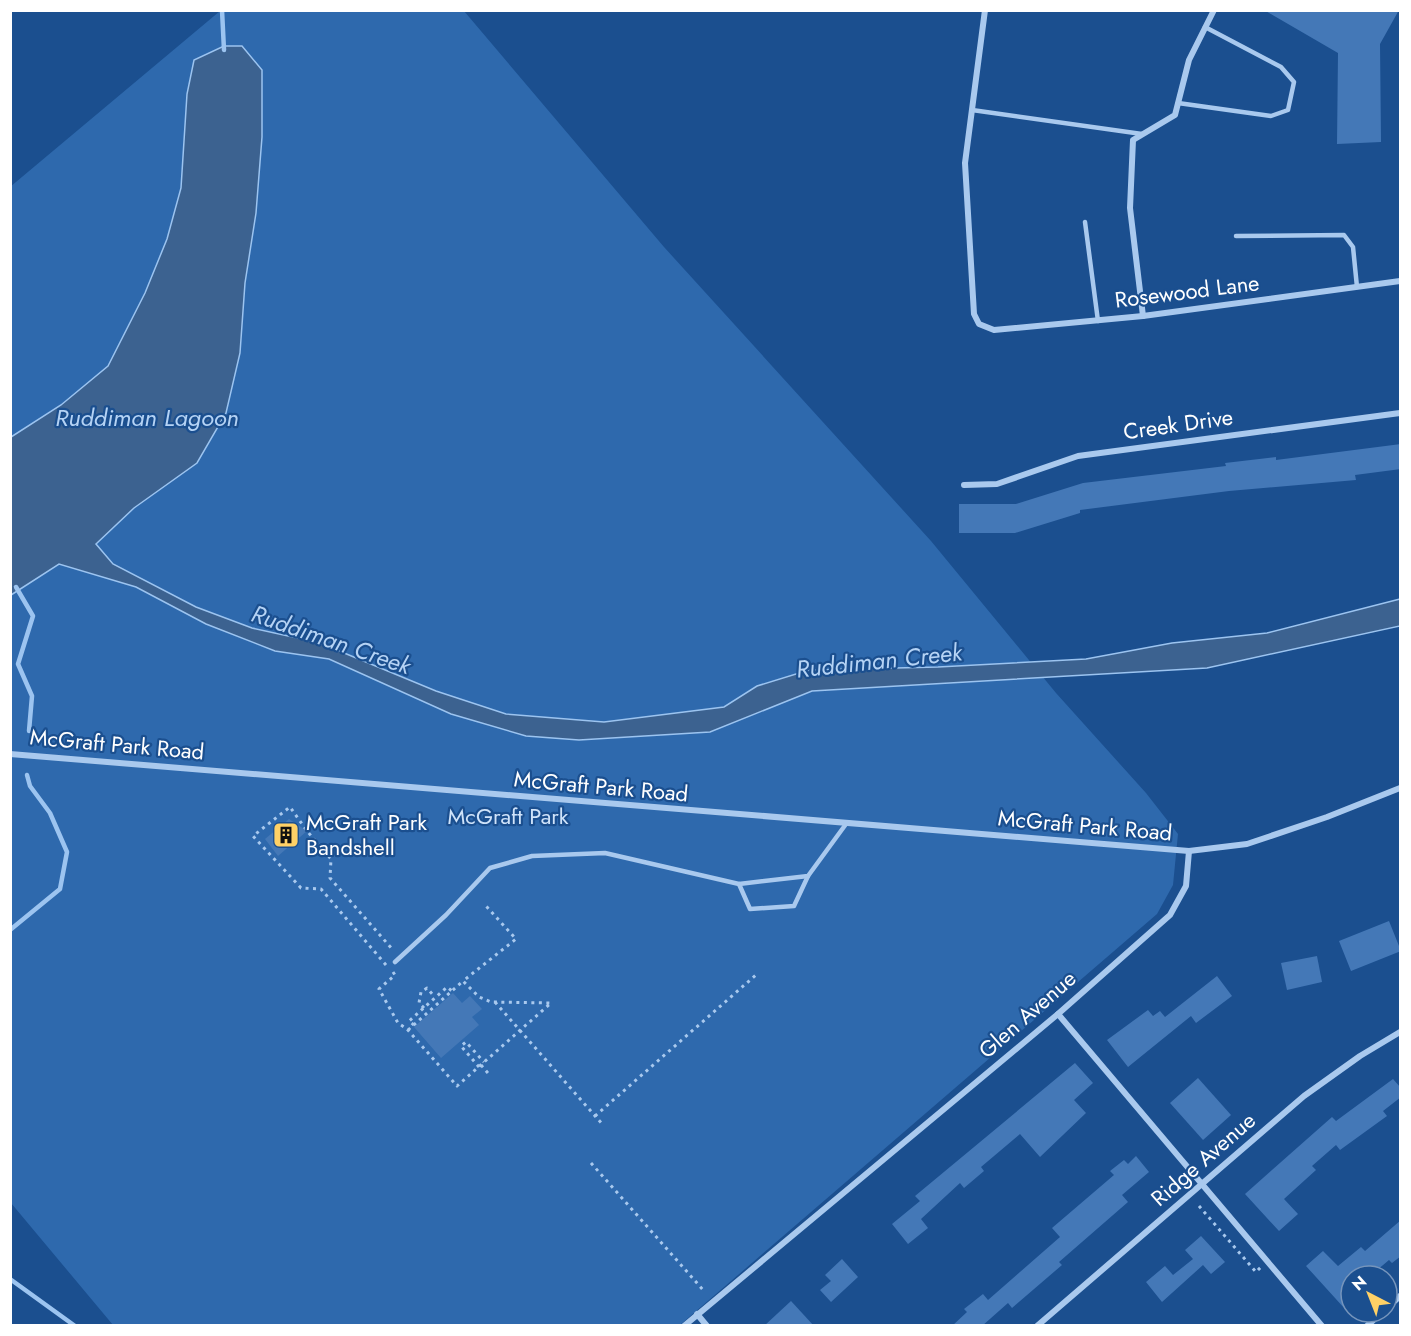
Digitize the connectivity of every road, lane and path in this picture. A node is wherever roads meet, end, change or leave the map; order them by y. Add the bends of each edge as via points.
1 (985, 10) edge
2 (1214, 10) edge
3 (1205, 27) junction
4 (1178, 103) junction
5 (972, 110) junction
6 (1142, 134) junction
7 (1085, 222) dead end
8 (1236, 236) dead end
9 (1401, 281) edge
10 (1357, 287) junction
11 (1143, 316) junction
12 (1098, 321) junction
13 (1401, 413) edge
14 (964, 485) dead end
15 (10, 754) edge
16 (1401, 788) edge
17 (846, 824) junction
18 (1188, 851) junction
19 (808, 876) junction
20 (739, 884) junction
21 (486, 906) dead end
22 (400, 957) junction
23 (395, 962) dead end
24 (757, 974) dead end
25 (464, 981) junction
26 (452, 991) junction
27 (435, 998) junction
28 (495, 1002) junction
29 (424, 1008) junction
30 (1058, 1014) junction
31 (414, 1025) junction
32 (408, 1030) junction
33 (520, 1030) junction
34 (1401, 1032) edge
35 (481, 1065) junction
36 (488, 1073) dead end
37 (595, 1116) junction
38 (603, 1125) dead end
39 (591, 1163) dead end
40 (1201, 1184) junction
41 (1199, 1206) dead end
42 (1268, 1262) junction
43 (704, 1291) dead end
44 (697, 1314) junction
45 (684, 1326) edge
46 (707, 1326) edge
47 (1037, 1326) edge
48 (1322, 1326) edge

1 - 5 street
2 - 3 street
3 - 4 street via 1190,60
3 - 4 lane via 1281,67 1294,82 1288,110 1271,116
4 - 6 street via 1175,115
5 - 6 lane
5 - 12 street, Rosewood Lane via 965,163 974,314 979,324 994,330
6 - 11 street via 1133,140 1130,208
7 - 12 lane
8 - 10 lane via 1344,235 1353,247
9 - 10 street, Rosewood Lane
10 - 11 street, Rosewood Lane
11 - 12 street, Rosewood Lane
13 - 14 street, Creek Drive via 1078,456 997,484
15 - 17 street, McGraft Park Road
16 - 18 street via 1247,844
17 - 18 street, McGraft Park Road
17 - 19 lane
18 - 30 street, Glen Avenue via 1186,886 1170,915
19 - 20 lane
19 - 20 lane via 794,906 750,909
20 - 22 lane via 606,853 532,856 490,868
21 - 25 path via 516,939
22 - 23 lane
22 - 32 path via 330,878 332,859 290,807 253,836 301,888 321,889 396,975 379,989 389,1011
24 - 37 path
25 - 26 path
25 - 28 path via 479,997
26 - 27 path via 447,987
26 - 31 path
27 - 29 path
27 - 29 path via 427,988 421,992 419,1003
28 - 33 path
28 - 33 path via 551,1003
29 - 31 path via 410,1021
30 - 40 street
30 - 44 street, Glen Avenue
31 - 32 path
32 - 35 path via 457,1086
33 - 35 path
33 - 37 path
34 - 40 street, Ridge Avenue via 1319,1084
35 - 35 path via 461,1046 466,1042
35 - 36 path
37 - 38 path
39 - 43 path
40 - 42 street
40 - 47 street, Ridge Avenue
41 - 42 path via 1256,1272
42 - 48 street
44 - 45 street, Glen Avenue
44 - 46 street

